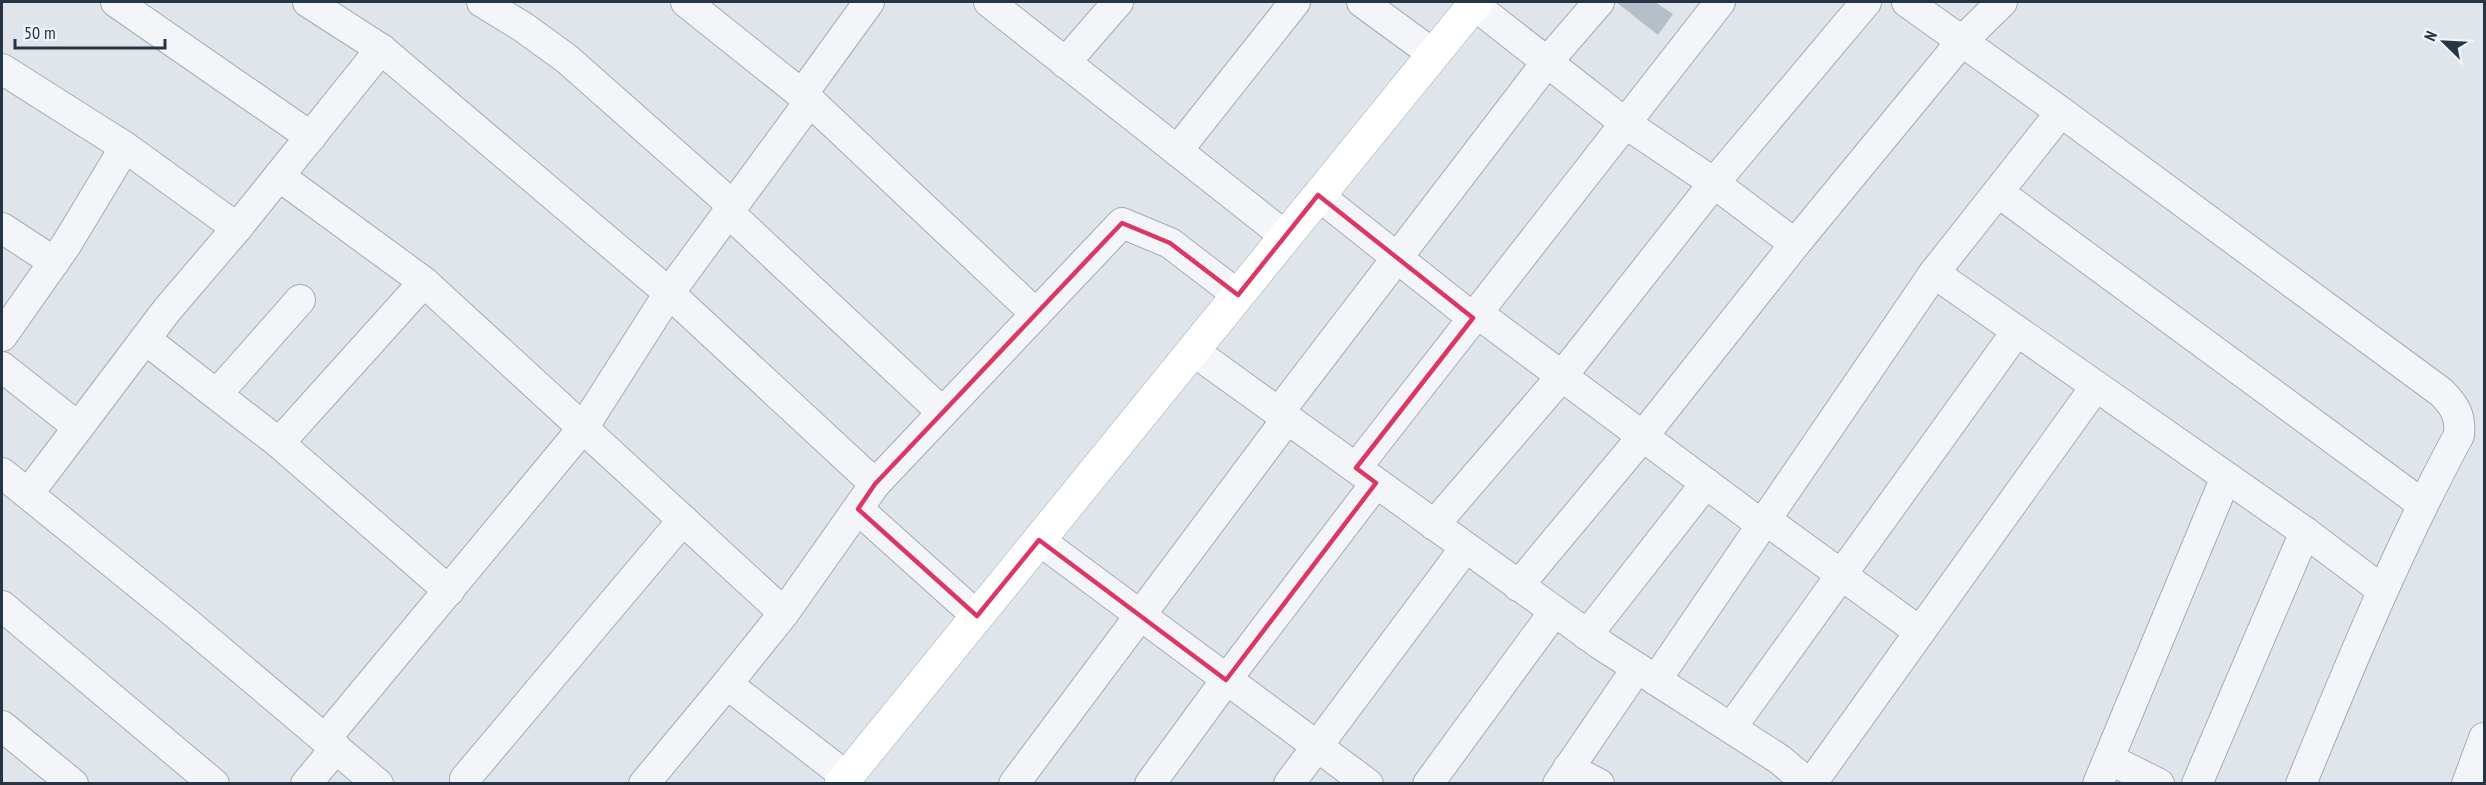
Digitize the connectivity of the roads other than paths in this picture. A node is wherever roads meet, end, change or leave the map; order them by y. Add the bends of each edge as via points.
1 (116, 2) edge
2 (308, 2) edge
3 (482, 2) edge
4 (686, 2) edge
5 (869, 2) edge
6 (989, 2) edge
7 (1119, 2) edge
8 (1295, 2) edge
9 (1362, 2) edge
10 (1599, 2) edge
11 (1720, 2) edge
12 (1866, 2) edge
13 (1907, 2) edge
14 (2002, 2) edge
15 (1475, 3) edge
16 (716, 10) edge
17 (1962, 41) junction
18 (381, 49) junction
19 (1433, 54) junction
20 (1547, 62) junction
21 (1065, 63) junction
22 (2, 69) edge
23 (806, 97) junction
24 (2061, 112) junction
25 (1625, 123) junction
26 (310, 137) junction
27 (125, 147) junction
28 (1177, 151) junction
29 (279, 176) junction
30 (1714, 183) junction
31 (1998, 192) junction
32 (1318, 195) junction
33 (730, 208) junction
34 (2, 228) edge
35 (237, 228) junction
36 (1285, 236) junction
37 (1796, 244) junction
38 (1397, 258) junction
39 (54, 262) junction
40 (1934, 273) junction
41 (424, 282) junction
42 (669, 293) junction
43 (1238, 295) junction
44 (300, 300) dead end
45 (1036, 314) junction
46 (1475, 316) junction
47 (2017, 331) junction
48 (2, 336) edge
49 (145, 339) junction
50 (1192, 350) junction
51 (2, 367) edge
52 (1563, 376) junction
53 (2096, 386) junction
54 (217, 394) junction
55 (942, 412) junction
56 (1283, 416) junction
57 (78, 428) junction
58 (583, 428) junction
59 (1643, 436) junction
60 (279, 443) junction
61 (2, 473) edge
62 (1366, 476) junction
63 (2226, 477) junction
64 (1706, 483) junction
65 (874, 484) junction
66 (28, 494) junction
67 (2422, 504) junction
68 (858, 509) junction
69 (683, 520) junction
70 (1764, 522) junction
71 (1434, 525) junction
72 (2305, 532) junction
73 (1039, 540) junction
74 (1465, 548) junction
75 (1840, 576) junction
76 (1518, 586) junction
77 (2382, 590) junction
78 (448, 591) junction
79 (2, 606) edge
80 (1554, 612) junction
81 (784, 613) junction
82 (1140, 615) junction
83 (977, 616) junction
84 (1920, 632) junction
85 (1587, 635) junction
86 (1647, 674) junction
87 (1226, 680) junction
88 (727, 684) junction
89 (2, 726) edge
90 (1731, 728) junction
91 (2484, 738) edge
92 (331, 744) junction
93 (1318, 747) junction
94 (2104, 771) edge
95 (1563, 776) edge
96 (465, 779) dead end
97 (844, 780) edge
98 (73, 783) edge
99 (214, 783) edge
100 (306, 783) edge
101 (378, 783) edge
102 (644, 783) edge
103 (1014, 783) edge
104 (1150, 783) edge
105 (1290, 783) edge
106 (1368, 783) edge
107 (1428, 783) edge
108 (1599, 783) edge
109 (1810, 783) edge
110 (2159, 783) edge
111 (2197, 783) edge
112 (2301, 783) edge
113 (2467, 783) edge

1 - 26 street
2 - 18 street
3 - 33 street via 567,59
4 - 16 street
5 - 23 street
6 - 21 street
7 - 21 street
8 - 28 street
9 - 19 street
10 - 20 street
11 - 25 street
12 - 30 street
13 - 17 street
14 - 17 street
15 - 19 main road
15 - 20 street
16 - 23 street
17 - 24 street
17 - 37 street
18 - 26 street
18 - 42 street
19 - 32 main road
20 - 25 street
20 - 38 street
21 - 28 street
22 - 27 street
23 - 33 street
23 - 45 street
24 - 31 street
24 - 67 street via 2452,403 2458,413 2459,435
25 - 30 street
25 - 46 street
26 - 29 street
27 - 35 street
27 - 39 street
28 - 36 street
29 - 35 street
29 - 41 street
30 - 37 street
30 - 52 street
31 - 40 street
31 - 67 street
32 - 36 main road
32 - 38 street
33 - 42 street
33 - 55 street
34 - 39 street
35 - 49 street
36 - 43 main road
37 - 59 street
38 - 46 street
38 - 56 street
39 - 48 street
40 - 47 street
40 - 70 street
41 - 58 street
41 - 60 street
42 - 58 street
42 - 65 street
43 - 45 street via 1170,243 1122,223
43 - 50 main road
44 - 54 street
45 - 55 street
46 - 52 street
46 - 62 street
47 - 53 street
47 - 75 street
49 - 54 street
49 - 57 street
50 - 56 street
50 - 73 main road
51 - 57 street
52 - 59 street
52 - 71 street
53 - 63 street
53 - 84 street
54 - 60 street
55 - 65 street
56 - 62 street
56 - 82 street
57 - 66 street
58 - 69 street
58 - 78 street
59 - 64 street
59 - 76 street
60 - 78 street
61 - 66 street
62 - 71 street
62 - 87 street
63 - 72 street
63 - 94 street
64 - 70 street
64 - 85 street
65 - 68 street
66 - 92 street
67 - 77 street
68 - 81 street
68 - 83 street
69 - 81 street
69 - 96 street
70 - 75 street
70 - 86 street
71 - 74 street
72 - 77 street
72 - 111 street
73 - 82 street
73 - 83 main road
74 - 76 street
74 - 93 street
75 - 84 street
75 - 90 street
76 - 80 street
77 - 112 street
78 - 92 street
79 - 99 street
80 - 85 street
80 - 107 street
81 - 88 street
82 - 87 street
82 - 103 street
83 - 97 main road
84 - 109 street
85 - 86 street
86 - 90 street
86 - 95 street
87 - 93 street
87 - 104 street
88 - 97 street
88 - 102 street
89 - 98 street
90 - 109 street
91 - 113 street
92 - 100 street
92 - 101 street
93 - 105 street
93 - 106 street
94 - 110 street
95 - 108 street

